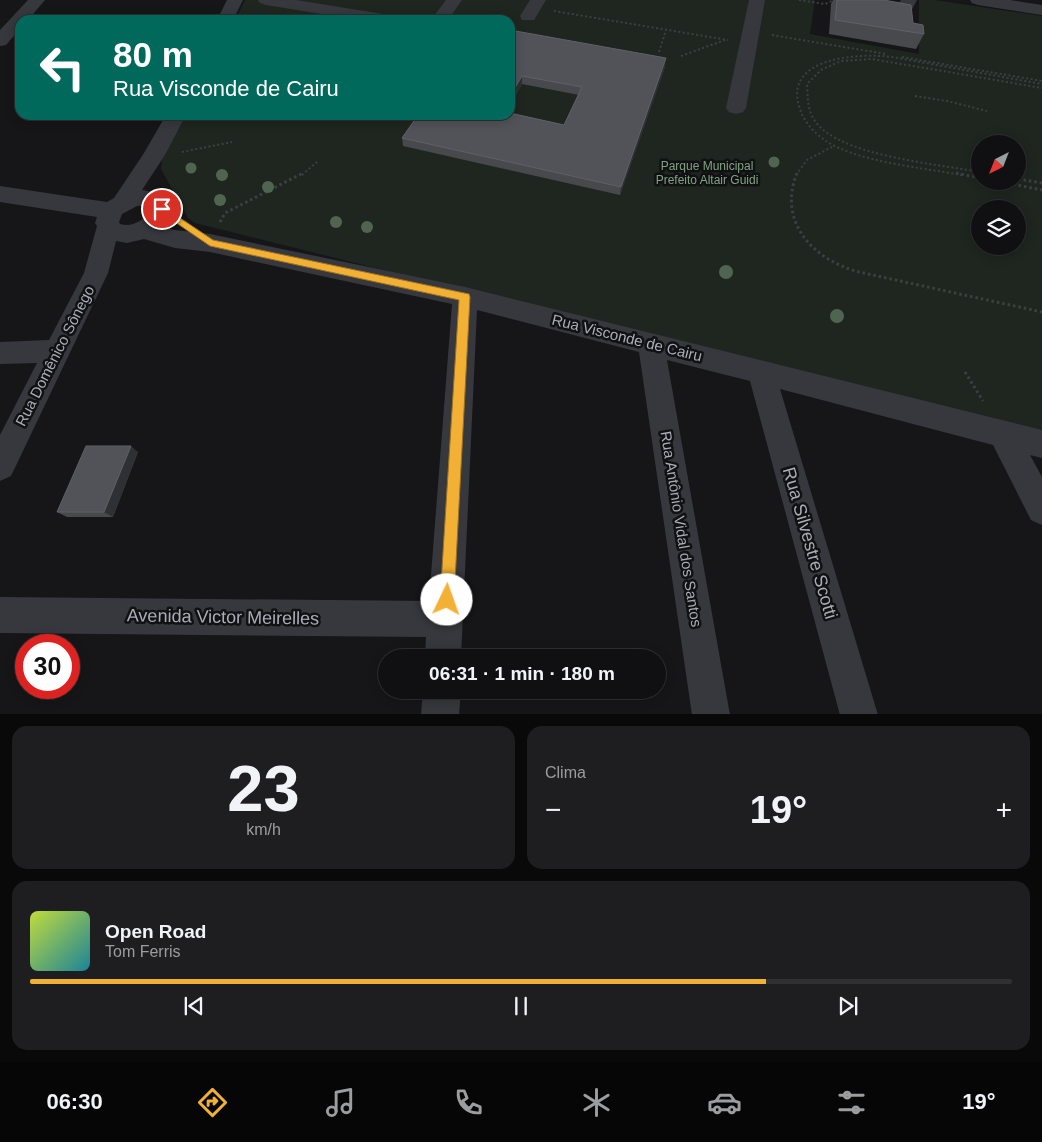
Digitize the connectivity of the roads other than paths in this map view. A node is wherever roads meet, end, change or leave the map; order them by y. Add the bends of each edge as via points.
1 (37, 0) edge
2 (236, 0) edge
3 (266, 0) edge
4 (454, 0) edge
5 (757, 0) edge
6 (909, 0) edge
7 (978, 0) edge
8 (870, 3) edge
9 (317, 4) edge
10 (1042, 10) edge
11 (23, 15) edge
12 (228, 15) edge
13 (366, 15) edge
14 (443, 15) edge
15 (15, 24) edge
16 (0, 40) edge
17 (736, 108) dead end
18 (173, 120) edge
19 (154, 155) junction
20 (0, 194) edge
21 (160, 205) junction
22 (114, 213) junction
23 (141, 231) junction
24 (210, 243) junction
25 (96, 273) junction
26 (465, 297) junction
27 (650, 344) junction
28 (57, 351) junction
29 (0, 353) edge
30 (761, 372) junction
31 (1002, 434) junction
32 (1042, 444) edge
33 (0, 466) edge
34 (1042, 509) edge
35 (0, 615) edge
36 (446, 619) junction
37 (444, 649) edge
38 (441, 699) edge
39 (440, 714) edge
40 (711, 714) edge
41 (859, 714) edge

1 - 11 street
2 - 12 street
3 - 9 street
4 - 14 street
5 - 17 street
6 - 8 street via 903,11
7 - 10 street
9 - 13 street
15 - 16 street
18 - 19 street, Rua Domênico Sônego
19 - 21 street
19 - 22 street, Rua Domênico Sônego
20 - 22 street
21 - 22 street via 153,198 138,198
21 - 23 street, Rua Domênico Sônego via 157,220
21 - 24 street, Rua Visconde de Cairu
22 - 23 street, Rua Visconde de Cairu via 113,231 120,234
22 - 25 street, Rua Domênico Sônego
23 - 24 street, Rua Visconde de Cairu
23 - 25 street, Rua Domênico Sônego
24 - 26 street, Rua Visconde de Cairu
25 - 28 street, Rua Domênico Sônego
26 - 27 street, Rua Visconde de Cairu
26 - 36 street
27 - 30 street, Rua Visconde de Cairu
27 - 40 street, Rua Antônio Vidal dos Santos
28 - 29 street
28 - 33 street, Rua Domênico Sônego
30 - 31 street, Rua Visconde de Cairu
30 - 41 street, Rua Silvestre Scotti
31 - 32 street, Rua Visconde de Cairu
31 - 34 street
35 - 36 street, Avenida Victor Meirelles
36 - 37 street
38 - 39 street

